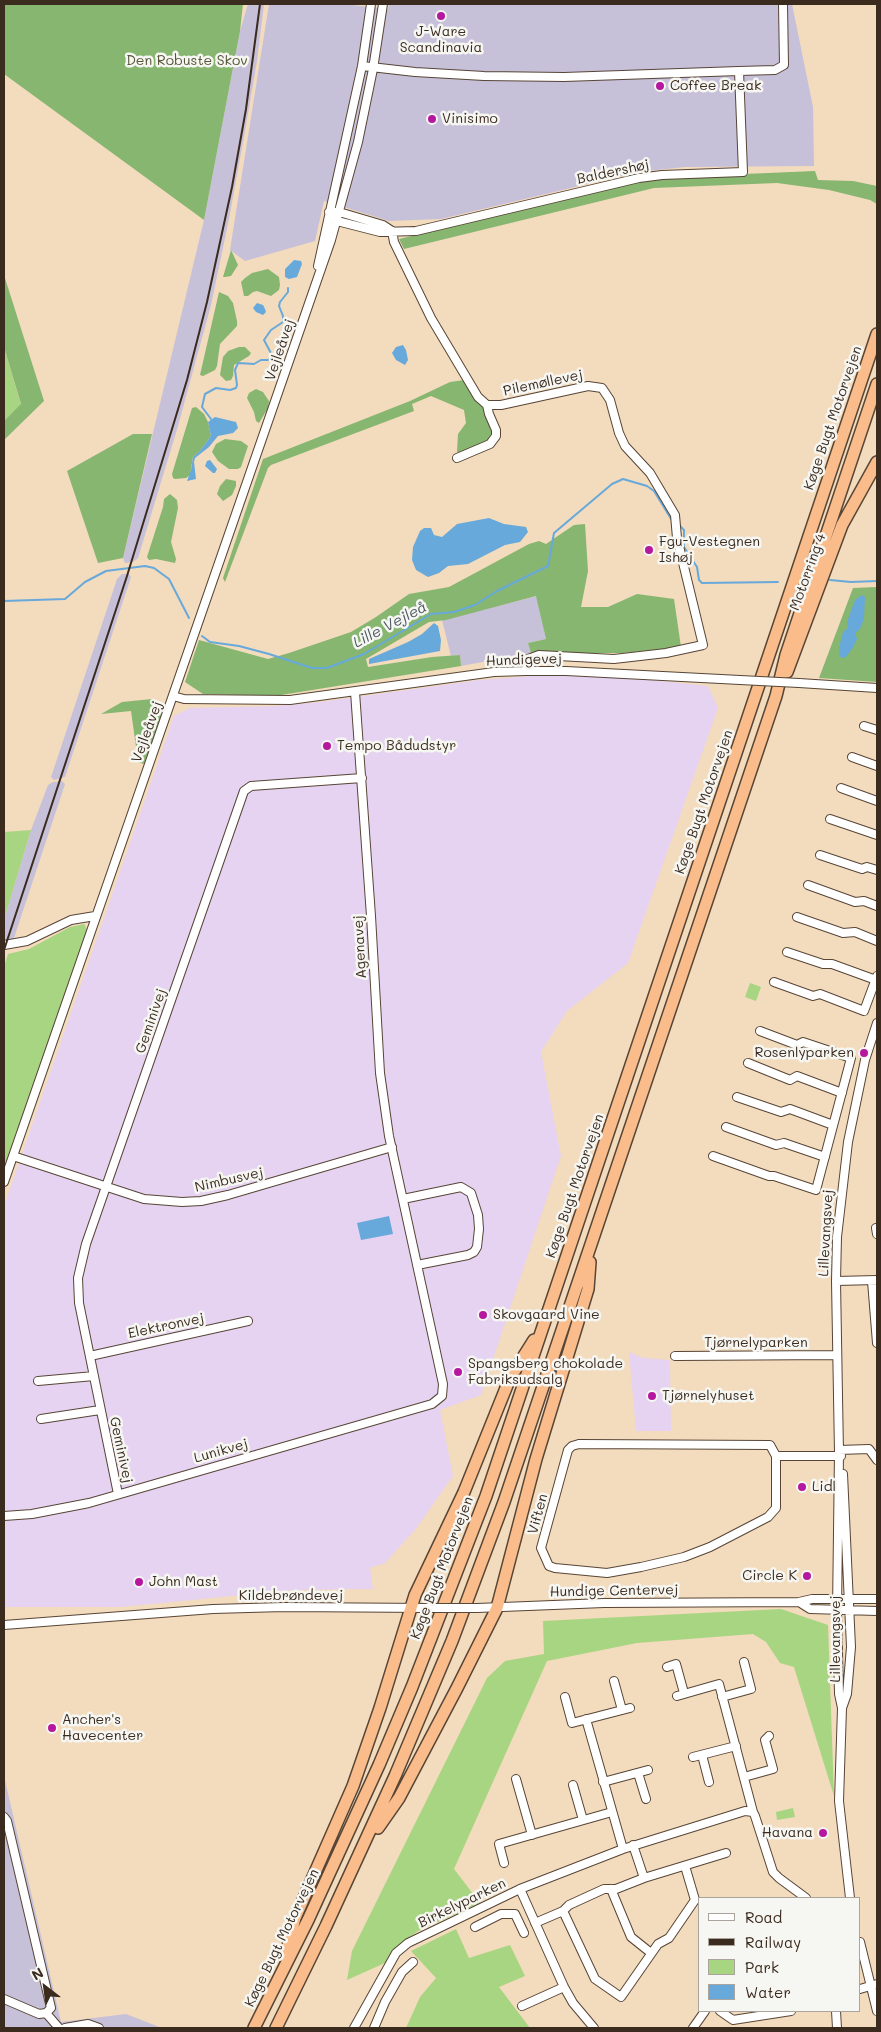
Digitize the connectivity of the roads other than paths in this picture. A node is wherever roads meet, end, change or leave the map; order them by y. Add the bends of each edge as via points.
1 (371, 4) edge
2 (383, 4) edge
3 (783, 5) edge
4 (362, 66) junction
5 (373, 68) junction
6 (740, 71) junction
7 (329, 212) junction
8 (339, 212) junction
9 (336, 220) junction
10 (392, 231) junction
11 (314, 290) junction
12 (877, 334) edge
13 (877, 384) edge
14 (487, 404) junction
15 (457, 458) dead end
16 (877, 462) edge
17 (526, 670) junction
18 (877, 688) edge
19 (355, 692) junction
20 (173, 696) junction
21 (776, 696) junction
22 (864, 726) dead end
23 (877, 730) edge
24 (852, 757) dead end
25 (877, 766) edge
26 (362, 778) junction
27 (841, 788) dead end
28 (877, 801) edge
29 (830, 820) dead end
30 (877, 835) edge
31 (820, 855) dead end
32 (877, 870) edge
33 (808, 885) dead end
34 (877, 906) edge
35 (95, 916) junction
36 (797, 917) dead end
37 (877, 941) edge
38 (4, 945) edge
39 (787, 952) dead end
40 (877, 978) edge
41 (774, 982) dead end
42 (873, 999) edge
43 (877, 1023) edge
44 (760, 1031) dead end
45 (748, 1063) dead end
46 (847, 1074) junction
47 (862, 1080) junction
48 (842, 1093) junction
49 (737, 1097) dead end
50 (833, 1125) junction
51 (726, 1127) dead end
52 (392, 1147) junction
53 (13, 1156) junction
54 (713, 1156) dead end
55 (824, 1158) junction
56 (4, 1182) edge
57 (107, 1186) junction
58 (403, 1199) junction
59 (592, 1244) junction
60 (417, 1265) junction
61 (836, 1280) junction
62 (874, 1280) edge
63 (248, 1321) dead end
64 (544, 1324) junction
65 (877, 1343) edge
66 (837, 1355) junction
67 (90, 1356) junction
68 (675, 1356) dead end
69 (94, 1376) junction
70 (38, 1381) dead end
71 (442, 1396) joint
72 (100, 1410) junction
73 (41, 1419) dead end
74 (840, 1454) junction
75 (776, 1456) junction
76 (877, 1460) edge
77 (118, 1494) junction
78 (4, 1516) edge
79 (837, 1598) junction
80 (849, 1598) junction
81 (877, 1598) edge
82 (800, 1602) junction
83 (410, 1608) junction
84 (428, 1608) joint
85 (497, 1608) junction
86 (837, 1611) junction
87 (849, 1612) junction
88 (877, 1612) edge
89 (4, 1625) edge
90 (744, 1662) dead end
91 (667, 1667) dead end
92 (614, 1681) dead end
93 (564, 1697) dead end
94 (722, 1697) junction
95 (842, 1708) junction
96 (586, 1719) junction
97 (768, 1736) dead end
98 (736, 1746) junction
99 (702, 1755) junction
100 (693, 1757) dead end
101 (648, 1770) dead end
102 (638, 1773) junction
103 (744, 1777) junction
104 (516, 1779) dead end
105 (603, 1782) junction
106 (708, 1782) dead end
107 (573, 1785) dead end
108 (646, 1799) dead end
109 (612, 1812) junction
110 (753, 1812) junction
111 (4, 1816) edge
112 (583, 1820) junction
113 (532, 1835) junction
114 (633, 1846) junction
115 (364, 1847) junction
116 (623, 1849) junction
117 (726, 1853) dead end
118 (504, 1862) dead end
119 (685, 1866) junction
120 (644, 1878) junction
121 (520, 1889) junction
122 (611, 1889) junction
123 (805, 1897) edge
124 (850, 1897) edge
125 (528, 1908) junction
126 (563, 1911) junction
127 (515, 1914) junction
128 (535, 1923) junction
129 (475, 1927) dead end
130 (524, 1933) dead end
131 (861, 1945) edge
132 (651, 1953) junction
133 (413, 1962) dead end
134 (280, 1976) junction
135 (874, 1985) edge
136 (564, 1987) junction
137 (861, 1989) edge
138 (4, 1999) edge
139 (522, 2006) dead end
140 (877, 2011) edge
141 (704, 2012) edge
142 (721, 2012) edge
143 (785, 2012) edge
144 (836, 2012) edge
145 (46, 2013) junction
146 (59, 2028) edge
147 (65, 2028) edge
148 (99, 2028) edge
149 (254, 2028) edge
150 (276, 2028) edge
151 (354, 2028) edge
152 (374, 2028) edge
153 (594, 2028) edge
154 (693, 2028) edge
155 (837, 2028) edge

1 - 4 street, Vejleåvej
2 - 5 street, Vejleåvej
3 - 6 street via 784,65 774,70
4 - 5 street
4 - 7 street, Vejleåvej
5 - 6 street via 484,76
5 - 8 street, Vejleåvej
6 - 10 street, Baldershøj via 743,172 639,178 416,231
7 - 8 street, Baldershøj
7 - 9 street
7 - 11 street, Vejleåvej
8 - 9 street, Vejleåvej
8 - 10 street, Baldershøj via 383,225
9 - 10 street, Baldershøj via 380,232
9 - 11 street, Vejleåvej
10 - 14 street, Pilemøllevej via 394,242 431,318 478,397
11 - 20 street, Vejleåvej
12 - 64 highway, Køge Bugt Motorvejen
13 - 21 highway via 786,655
14 - 15 street via 496,436 490,444
14 - 17 street, Pilemøllevej via 501,405 588,386 602,388 610,400 625,446 650,473 675,515 703,645 614,659 539,655 528,659
16 - 21 highway, Motorring 4 via 842,525 794,658
17 - 18 street, Hundigevej, bridge
17 - 19 street, Hundigevej
19 - 20 street, Hundigevej via 290,700 184,700
19 - 26 street, Agenavej
20 - 35 street, Vejleåvej
21 - 59 highway
22 - 23 street
24 - 25 street
26 - 52 street, Agenavej via 380,1073
26 - 57 street, Geminivej via 251,786 244,791
27 - 28 street
29 - 30 street
31 - 32 street
33 - 34 street via 855,902 864,901
35 - 38 street via 71,920 33,939
35 - 53 street, Vejleåvej
36 - 37 street
39 - 40 street
40 - 42 street
41 - 42 street via 814,996 820,994 864,1011
43 - 47 street, Lillevangsvej
44 - 46 street via 851,1058
45 - 48 street via 790,1080 796,1076
46 - 47 street
46 - 48 street
47 - 61 street, Lillevangsvej via 843,1175
48 - 50 street
49 - 50 street
50 - 55 street
51 - 55 street
52 - 57 street, Nimbusvej via 202,1200 144,1199
52 - 58 street, Agenavej
53 - 56 street, Vejleåvej
53 - 57 street, Nimbusvej
54 - 55 street via 816,1190
57 - 67 street, Geminivej via 86,1244 78,1278 79,1302
58 - 60 street, Agenavej
58 - 60 street via 461,1187 471,1193 478,1214 480,1229 474,1252
59 - 85 highway via 588,1289 536,1459
59 - 115 highway via 472,1587
60 - 71 street, Agenavej via 443,1384
61 - 62 street
61 - 66 street, Lillevangsvej
62 - 65 street
63 - 67 street, Elektronvej
64 - 83 highway via 510,1378 464,1492
64 - 134 highway, Køge Bugt Motorvejen via 486,1496 412,1687 348,1834
66 - 68 street, Tjørnelyparken
66 - 74 street, Lillevangsvej
67 - 69 street, Geminivej
69 - 70 street
69 - 72 street, Geminivej
71 - 77 street, Lunikvej via 432,1404
72 - 73 street, Geminivej
72 - 77 street, Geminivej
74 - 75 street
74 - 76 street via 869,1449
74 - 79 street, Lillevangsvej
74 - 80 street, Lillevangsvej
75 - 75 street, Viften via 770,1446 763,1445 572,1446 565,1459 542,1554 549,1566 555,1568 607,1573 699,1552 773,1513 776,1508
77 - 78 street, Lunikvej via 79,1506
79 - 80 street, Hundige Centervej
79 - 82 street, Hundige Centervej
79 - 86 street, Lillevangsvej
80 - 81 street, Hundige Centervej
80 - 87 street, Lillevangsvej
82 - 85 street, Hundige Centervej
82 - 86 street, Hundige Centervej via 810,1609
83 - 84 street, Kildebrøndevej
83 - 89 street, Kildebrøndevej via 213,1609
83 - 134 highway via 353,1786 295,1918
84 - 85 street, Hundige Centervej, bridge
85 - 115 highway via 399,1798
86 - 87 street, Hundige Centervej
86 - 95 street, Lillevangsvej
87 - 88 street, Hundige Centervej
87 - 95 street, Lillevangsvej via 851,1664 848,1694
90 - 94 street via 751,1689
91 - 94 street via 676,1664 680,1694 719,1684
92 - 96 street via 626,1709
93 - 96 street via 572,1723
94 - 98 street
95 - 124 street, Lillevangsvej via 840,1801
96 - 105 street
97 - 103 street via 765,1740 773,1769
98 - 99 street
98 - 103 street
99 - 100 street
99 - 106 street
101 - 102 street
102 - 105 street
102 - 108 street
103 - 110 street
104 - 113 street
105 - 109 street
107 - 112 street
109 - 112 street, Birkelyparken
109 - 116 street
110 - 114 street, Birkelyparken via 745,1811
110 - 123 street via 773,1872
111 - 145 street via 50,2002 51,2008
112 - 113 street, Birkelyparken
113 - 118 street, Birkelyparken via 499,1844
114 - 116 street, Birkelyparken
114 - 120 street
115 - 150 highway
116 - 121 street, Birkelyparken
117 - 119 street
119 - 120 street
119 - 132 street via 695,1900 669,1938
120 - 122 street
121 - 125 street
121 - 151 street, Birkelyparken via 408,1943 396,1953
122 - 126 street via 569,1905
122 - 132 street via 631,1937
125 - 127 street
125 - 128 street
126 - 128 street
126 - 132 street via 595,1979 620,1997
127 - 129 street via 501,1914
127 - 130 street
128 - 136 street
131 - 135 street
133 - 152 street via 402,1972
134 - 149 highway, Køge Bugt Motorvejen
135 - 137 street
135 - 140 street
136 - 139 street
136 - 153 street
138 - 145 street via 39,2014
141 - 154 street
142 - 143 street via 733,2020
144 - 155 street
145 - 146 street
147 - 148 street via 88,2024

